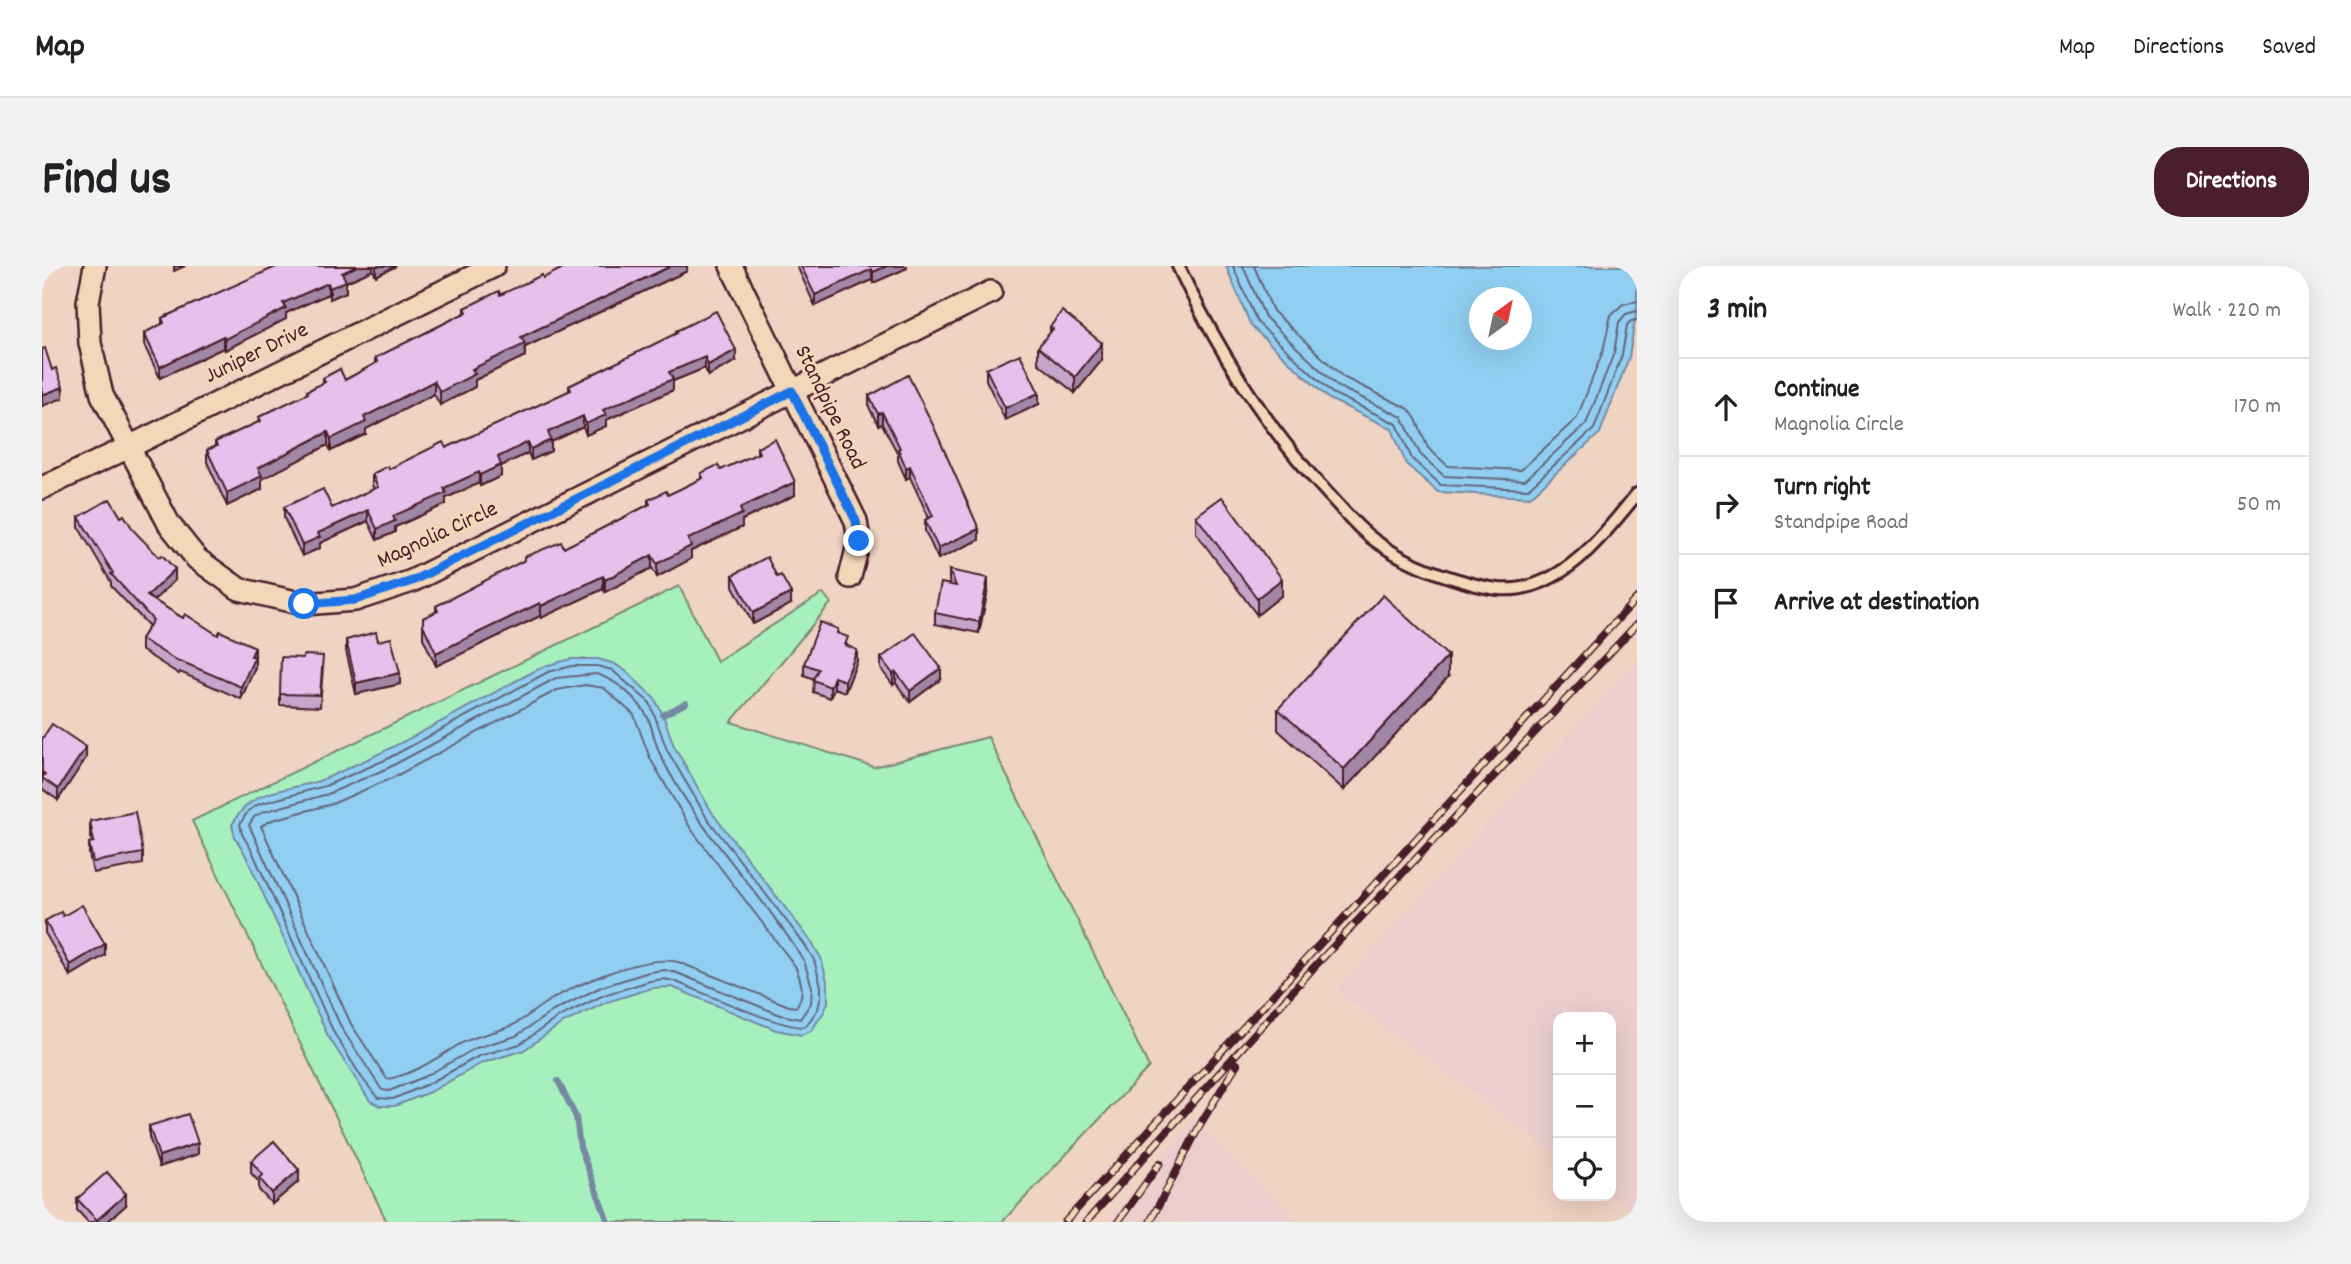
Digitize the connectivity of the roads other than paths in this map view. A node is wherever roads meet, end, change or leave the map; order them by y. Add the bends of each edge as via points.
1 (95, 266) edge
2 (494, 266) edge
3 (731, 266) edge
4 (1178, 266) edge
5 (991, 292) dead end
6 (792, 391) junction
7 (129, 447) junction
8 (42, 488) edge
9 (1637, 494) edge
10 (850, 577) dead end

1 - 7 street, Magnolia Circle via 88,303 90,343 102,395
2 - 7 street, Juniper Drive
3 - 6 street, Standpipe Road
4 - 9 lane via 1228,360 1304,468 1379,544 1412,563 1476,586 1507,591 1531,586 1558,575 1577,560
5 - 6 street, Magnolia Circle
6 - 7 street, Magnolia Circle via 412,581 355,600 304,604 239,589 197,559 169,524
6 - 10 street, Standpipe Road via 856,521 859,541
7 - 8 street, Juniper Drive

